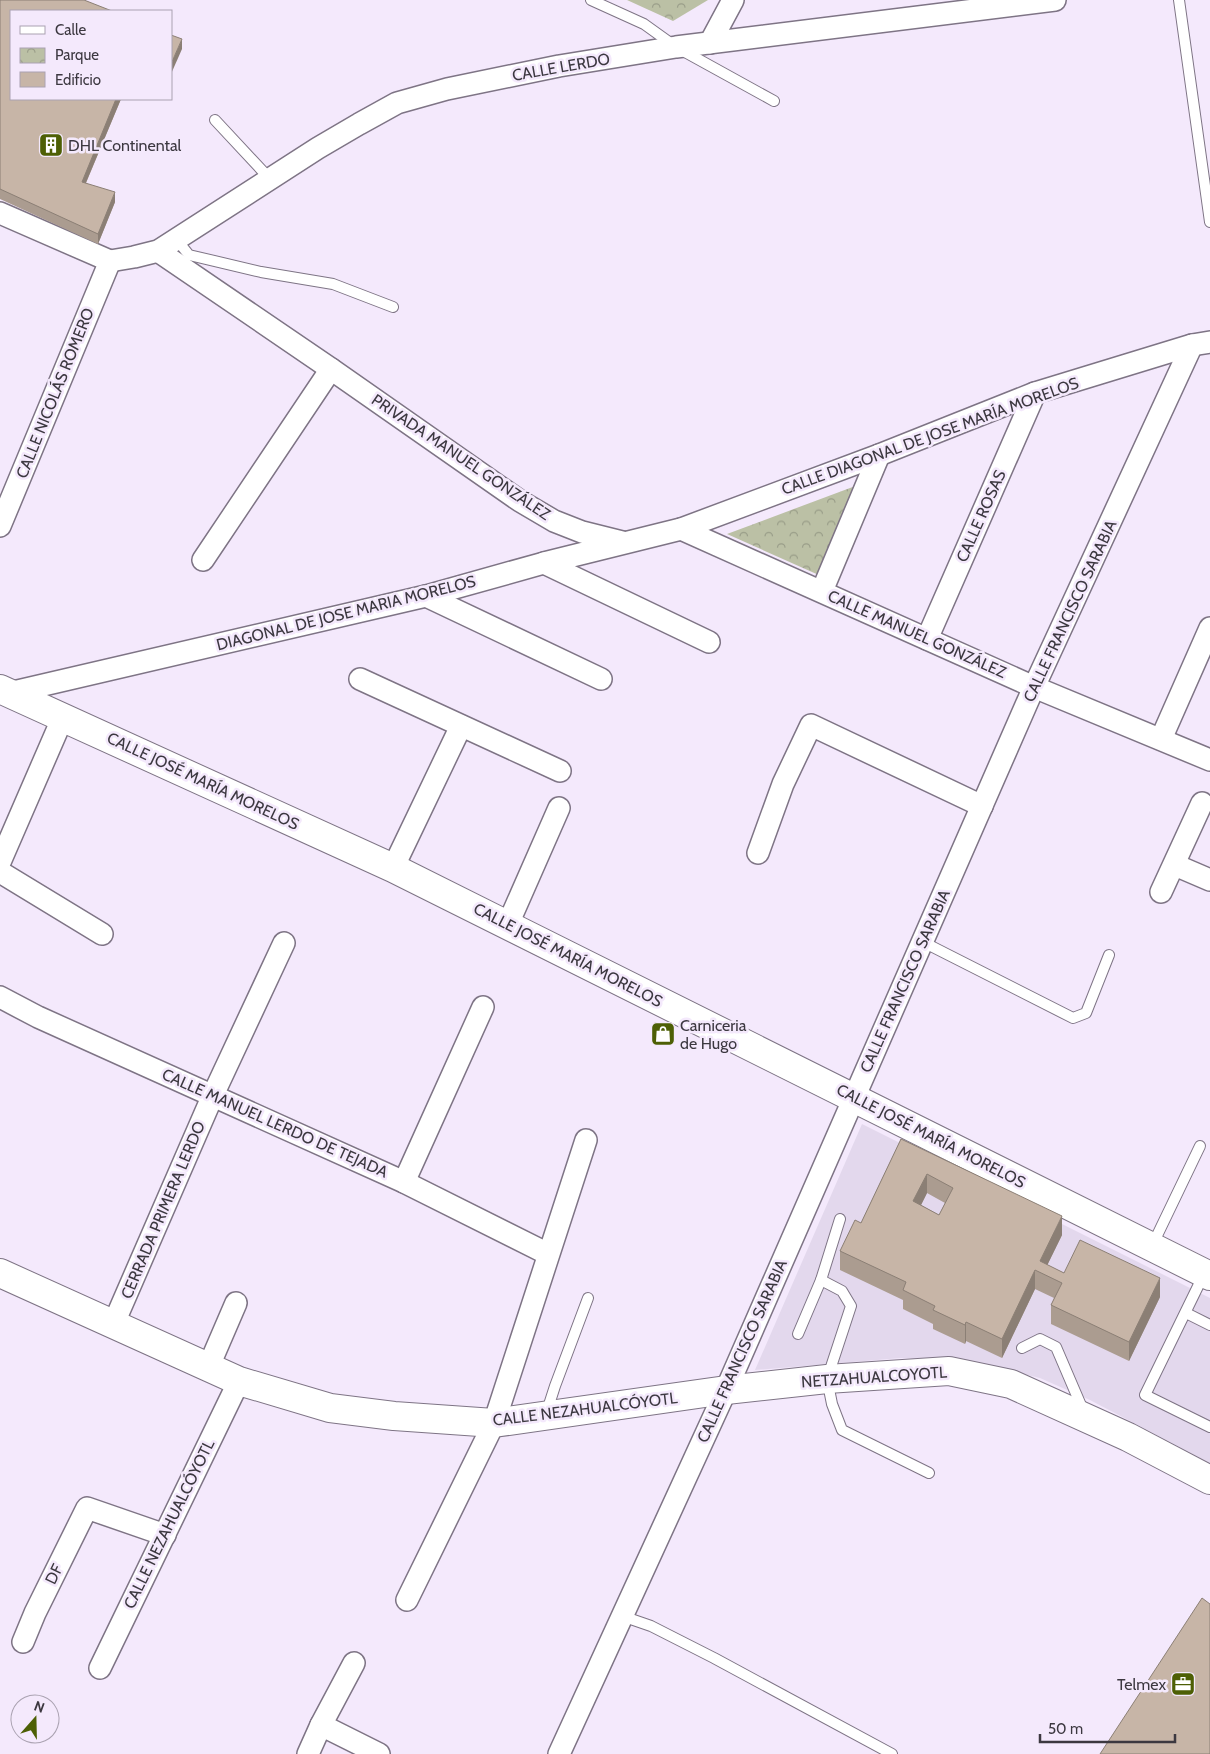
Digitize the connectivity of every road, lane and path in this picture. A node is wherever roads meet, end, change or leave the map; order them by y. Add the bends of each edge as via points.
1 (591, 0) edge
2 (733, 0) edge
3 (1055, 0) edge
4 (1179, 0) edge
5 (710, 43) junction
6 (676, 47) junction
7 (774, 101) dead end
8 (215, 120) dead end
9 (270, 179) junction
10 (0, 213) edge
11 (1210, 222) edge
12 (176, 240) junction
13 (158, 251) junction
14 (110, 261) junction
15 (393, 307) dead end
16 (1201, 344) edge
17 (331, 369) junction
18 (1035, 393) junction
19 (879, 455) junction
20 (0, 526) edge
21 (682, 529) junction
22 (624, 542) junction
23 (203, 560) dead end
24 (544, 563) junction
25 (822, 591) junction
26 (426, 596) junction
27 (1210, 628) edge
28 (927, 638) junction
29 (709, 642) dead end
30 (360, 679) dead end
31 (601, 679) dead end
32 (1034, 687) junction
33 (5, 691) edge
34 (63, 717) junction
35 (461, 726) junction
36 (1161, 738) junction
37 (1210, 760) edge
38 (560, 771) dead end
39 (1202, 803) dead end
40 (982, 806) junction
41 (559, 808) dead end
42 (758, 854) dead end
43 (0, 862) edge
44 (1175, 865) junction
45 (394, 868) junction
46 (0, 872) edge
47 (1210, 880) edge
48 (1161, 892) dead end
49 (508, 924) junction
50 (102, 934) dead end
51 (923, 942) junction
52 (284, 943) dead end
53 (1109, 955) dead end
54 (0, 997) edge
55 (483, 1007) dead end
56 (213, 1095) junction
57 (854, 1098) junction
58 (586, 1140) dead end
59 (1200, 1146) dead end
60 (404, 1182) junction
61 (840, 1219) dead end
62 (1152, 1247) junction
63 (548, 1254) junction
64 (0, 1273) edge
65 (1207, 1275) edge
66 (821, 1280) junction
67 (588, 1298) dead end
68 (236, 1303) dead end
69 (1186, 1313) junction
70 (113, 1325) junction
71 (1210, 1325) edge
72 (798, 1334) dead end
73 (1022, 1348) dead end
74 (208, 1368) junction
75 (827, 1379) junction
76 (239, 1381) junction
77 (726, 1390) junction
78 (546, 1415) junction
79 (1087, 1418) junction
80 (494, 1422) junction
81 (1210, 1428) edge
82 (929, 1473) dead end
83 (1210, 1480) edge
84 (165, 1535) junction
85 (407, 1600) dead end
86 (622, 1616) junction
87 (23, 1642) dead end
88 (354, 1663) dead end
89 (100, 1668) dead end
90 (321, 1725) junction
91 (308, 1754) edge
92 (380, 1754) edge
93 (559, 1754) edge
94 (892, 1754) edge

1 - 6 lane via 644,24
2 - 5 street
3 - 5 street, CALLE LERDO
4 - 11 lane
5 - 6 street, CALLE LERDO
6 - 7 lane
6 - 9 street, CALLE LERDO via 446,88 397,103
8 - 9 lane
9 - 12 street, CALLE LERDO
10 - 14 street
12 - 13 street, CALLE LERDO
12 - 15 lane via 189,255 333,284
13 - 14 street, CALLE LERDO
13 - 17 street, PRIVADA MANUEL GONZÁLEZ
14 - 20 street, CALLE NICOLÁS ROMERO
16 - 18 street, CALLE DIAGONAL DE JOSE MARÍA MORELOS
16 - 32 street, CALLE FRANCISCO SARABIA
17 - 22 street, PRIVADA MANUEL GONZÁLEZ via 520,501 582,532
17 - 23 street
18 - 19 street, CALLE DIAGONAL DE JOSE MARÍA MORELOS
18 - 28 street, CALLE ROSAS
19 - 21 street, CALLE DIAGONAL DE JOSE MARÍA MORELOS
19 - 25 street
21 - 22 street, DIAGONAL DE JOSE MARIA MORELOS
21 - 25 street, CALLE MANUEL GONZÁLEZ
22 - 24 street, DIAGONAL DE JOSE MARIA MORELOS
24 - 26 street, DIAGONAL DE JOSE MARIA MORELOS
24 - 29 street
25 - 28 street, CALLE MANUEL GONZÁLEZ
26 - 31 street
26 - 33 street, DIAGONAL DE JOSE MARIA MORELOS
27 - 36 street
28 - 32 street, CALLE MANUEL GONZÁLEZ
30 - 35 street
32 - 36 street, CALLE MANUEL GONZÁLEZ
32 - 40 street, CALLE FRANCISCO SARABIA
33 - 34 street, CALLE JOSÉ MARÍA MORELOS
34 - 43 street
34 - 45 street, CALLE JOSÉ MARÍA MORELOS
35 - 38 street
35 - 45 street
36 - 37 street, CALLE MANUEL GONZÁLEZ
39 - 44 street
40 - 42 street via 811,725 783,784
40 - 51 street, CALLE FRANCISCO SARABIA
41 - 49 street
44 - 47 street
44 - 48 street
45 - 49 street, CALLE JOSÉ MARÍA MORELOS
46 - 50 street
49 - 57 street, CALLE JOSÉ MARÍA MORELOS
51 - 53 lane via 1073,1018 1086,1013
51 - 57 street, CALLE FRANCISCO SARABIA
52 - 56 street, CERRADA PRIMERA LERDO
54 - 56 street, CALLE MANUEL LERDO DE TEJADA
55 - 60 street
56 - 60 street, CALLE MANUEL LERDO DE TEJADA
56 - 70 street, CERRADA PRIMERA LERDO
57 - 62 street, CALLE JOSÉ MARÍA MORELOS
57 - 77 street, CALLE FRANCISCO SARABIA
58 - 63 street
59 - 62 lane
60 - 63 street, CALLE MANUEL LERDO DE TEJADA
61 - 66 lane
62 - 65 street, CALLE JOSÉ MARÍA MORELOS
63 - 80 street
64 - 70 street, CALLE NEZAHUALCÓYOTL
65 - 69 lane
66 - 72 lane
66 - 75 lane via 842,1291 851,1306
67 - 78 lane
68 - 74 street
69 - 71 lane
69 - 81 lane via 1145,1395
70 - 74 street, CALLE NEZAHUALCÓYOTL
73 - 79 lane via 1040,1339 1056,1347
74 - 76 street, CALLE NEZAHUALCÓYOTL
75 - 77 street, NETZAHUALCOYOTL
75 - 79 street, NETZAHUALCOYOTL via 949,1371 1012,1384
75 - 82 lane via 842,1430
76 - 80 street, CALLE NEZAHUALCÓYOTL via 330,1408 394,1416
76 - 84 street, CALLE NEZAHUALCÓYOTL
77 - 78 street, CALLE NEZAHUALCÓYOTL
77 - 86 street, CALLE FRANCISCO SARABIA
78 - 80 street, CALLE NEZAHUALCÓYOTL
79 - 83 street, NETZAHUALCOYOTL
80 - 85 street
84 - 87 street, DF via 87,1508
84 - 89 street, CALLE NEZAHUALCÓYOTL
86 - 93 street, CALLE FRANCISCO SARABIA
86 - 94 lane via 651,1626 706,1654
88 - 90 street
90 - 91 street
90 - 92 street

